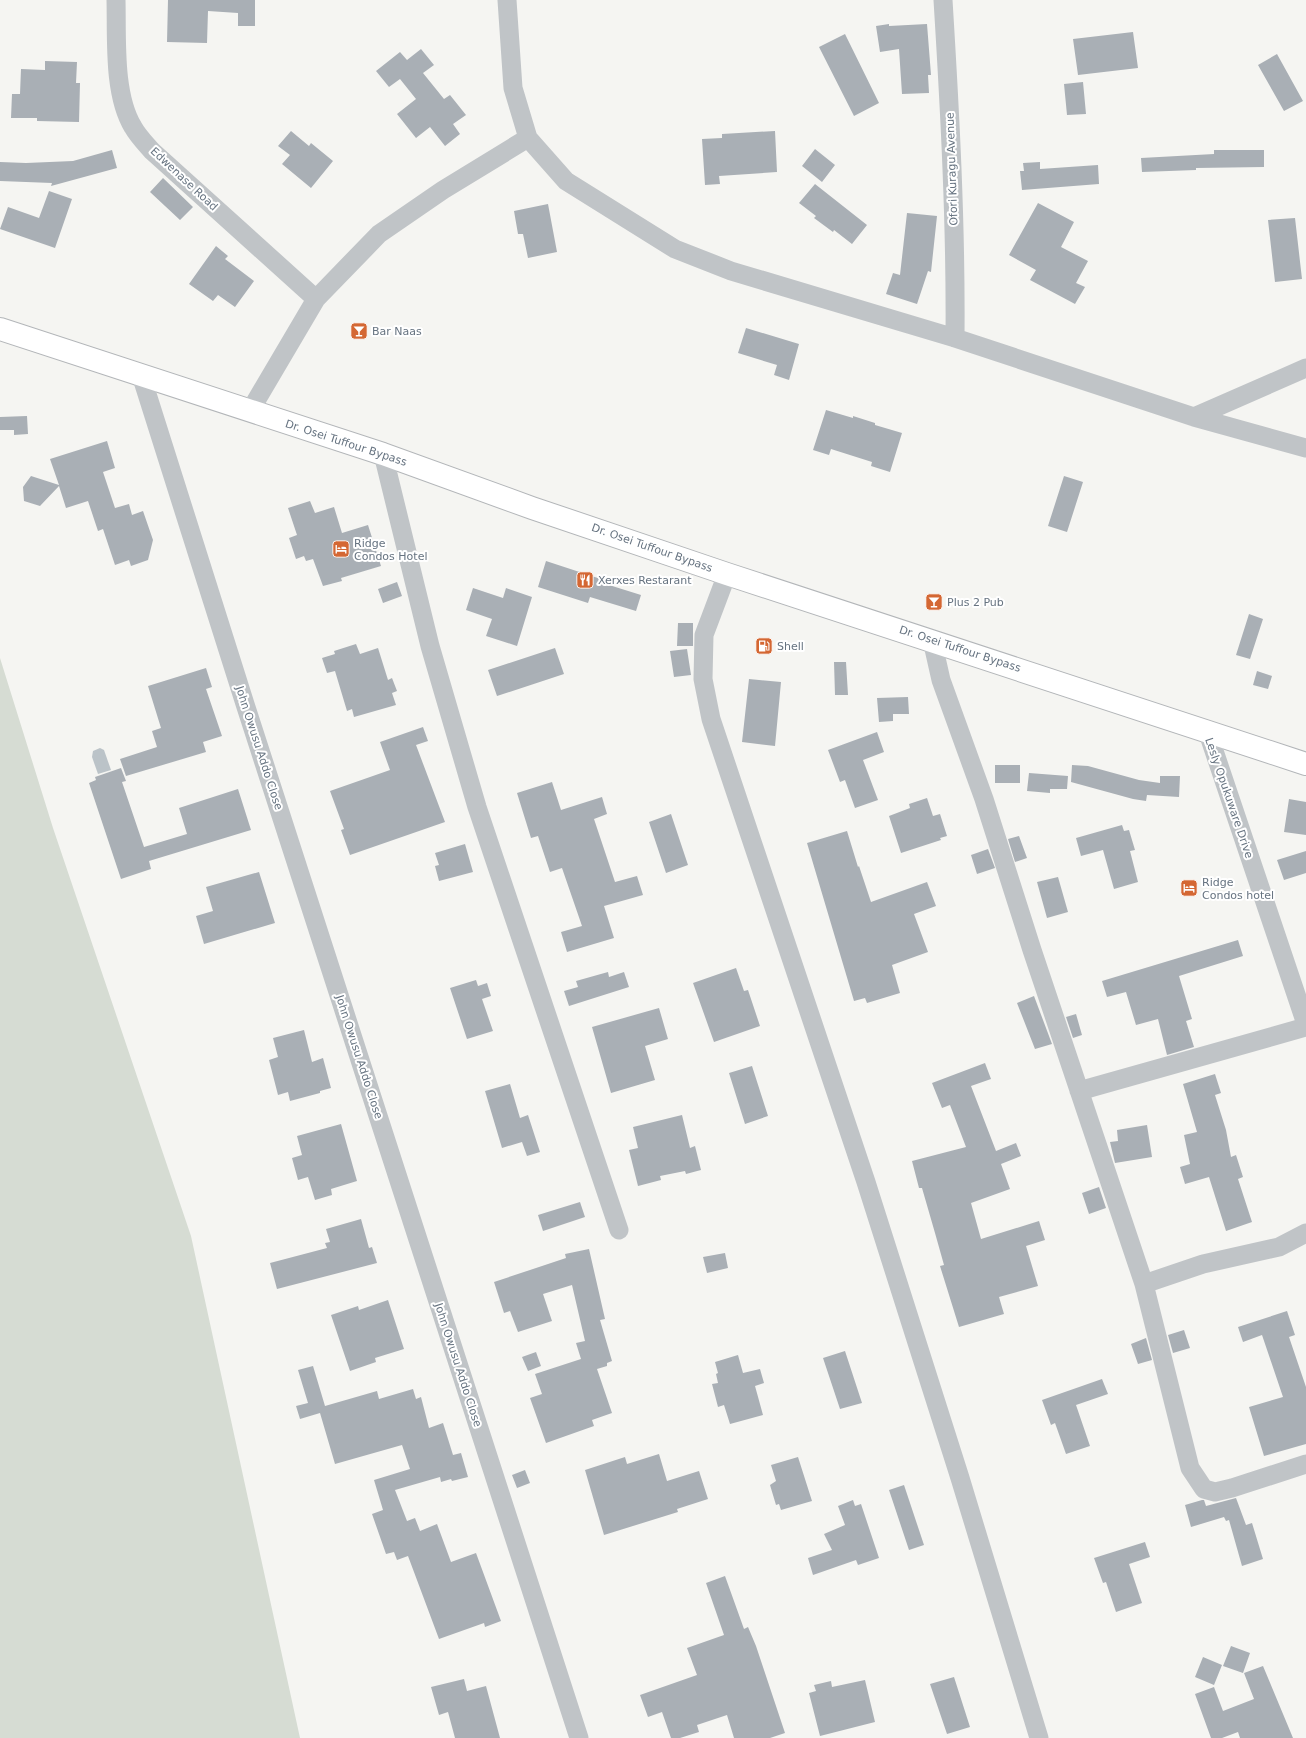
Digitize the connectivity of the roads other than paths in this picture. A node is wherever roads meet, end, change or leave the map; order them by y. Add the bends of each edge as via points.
1 (116, 0) edge
2 (507, 0) edge
3 (942, 0) edge
4 (528, 138) junction
5 (316, 299) junction
6 (0, 329) edge
7 (955, 338) junction
8 (1306, 368) edge
9 (140, 375) junction
10 (250, 411) junction
11 (1194, 417) junction
12 (1306, 448) edge
13 (383, 454) junction
14 (727, 574) junction
15 (932, 640) junction
16 (1207, 730) junction
17 (1306, 764) edge
18 (1306, 1026) edge
19 (1080, 1091) junction
20 (619, 1230) dead end
21 (1306, 1233) edge
22 (1144, 1284) junction
23 (1306, 1464) edge
24 (579, 1738) edge
25 (1039, 1738) edge

1 - 5 street, Edwenase Road via 118,71 122,98 132,126 152,151
2 - 4 street via 513,88
3 - 7 street, Ofori Kuragu Avenue via 951,121
4 - 5 street via 443,190 379,234
4 - 7 street via 566,181 675,249 731,270
5 - 10 street
6 - 9 highway, Dr. Osei Tuffour Bypass
7 - 11 street
8 - 11 street
9 - 10 highway, Dr. Osei Tuffour Bypass
9 - 24 street, John Owusu Addo Close
10 - 13 highway, Dr. Osei Tuffour Bypass
11 - 12 street
13 - 14 highway, Dr. Osei Tuffour Bypass
13 - 20 street via 430,646 477,807
14 - 15 highway, Dr. Osei Tuffour Bypass
14 - 25 street via 704,635 703,679 711,719 866,1182
15 - 16 highway, Dr. Osei Tuffour Bypass
15 - 19 street via 941,680 984,799
16 - 17 highway, Dr. Osei Tuffour Bypass
16 - 18 street, Lesly Opukuware Drive
18 - 19 street
19 - 22 street
21 - 22 street via 1278,1247 1203,1264
22 - 23 street via 1190,1468 1204,1489 1215,1492 1232,1488

